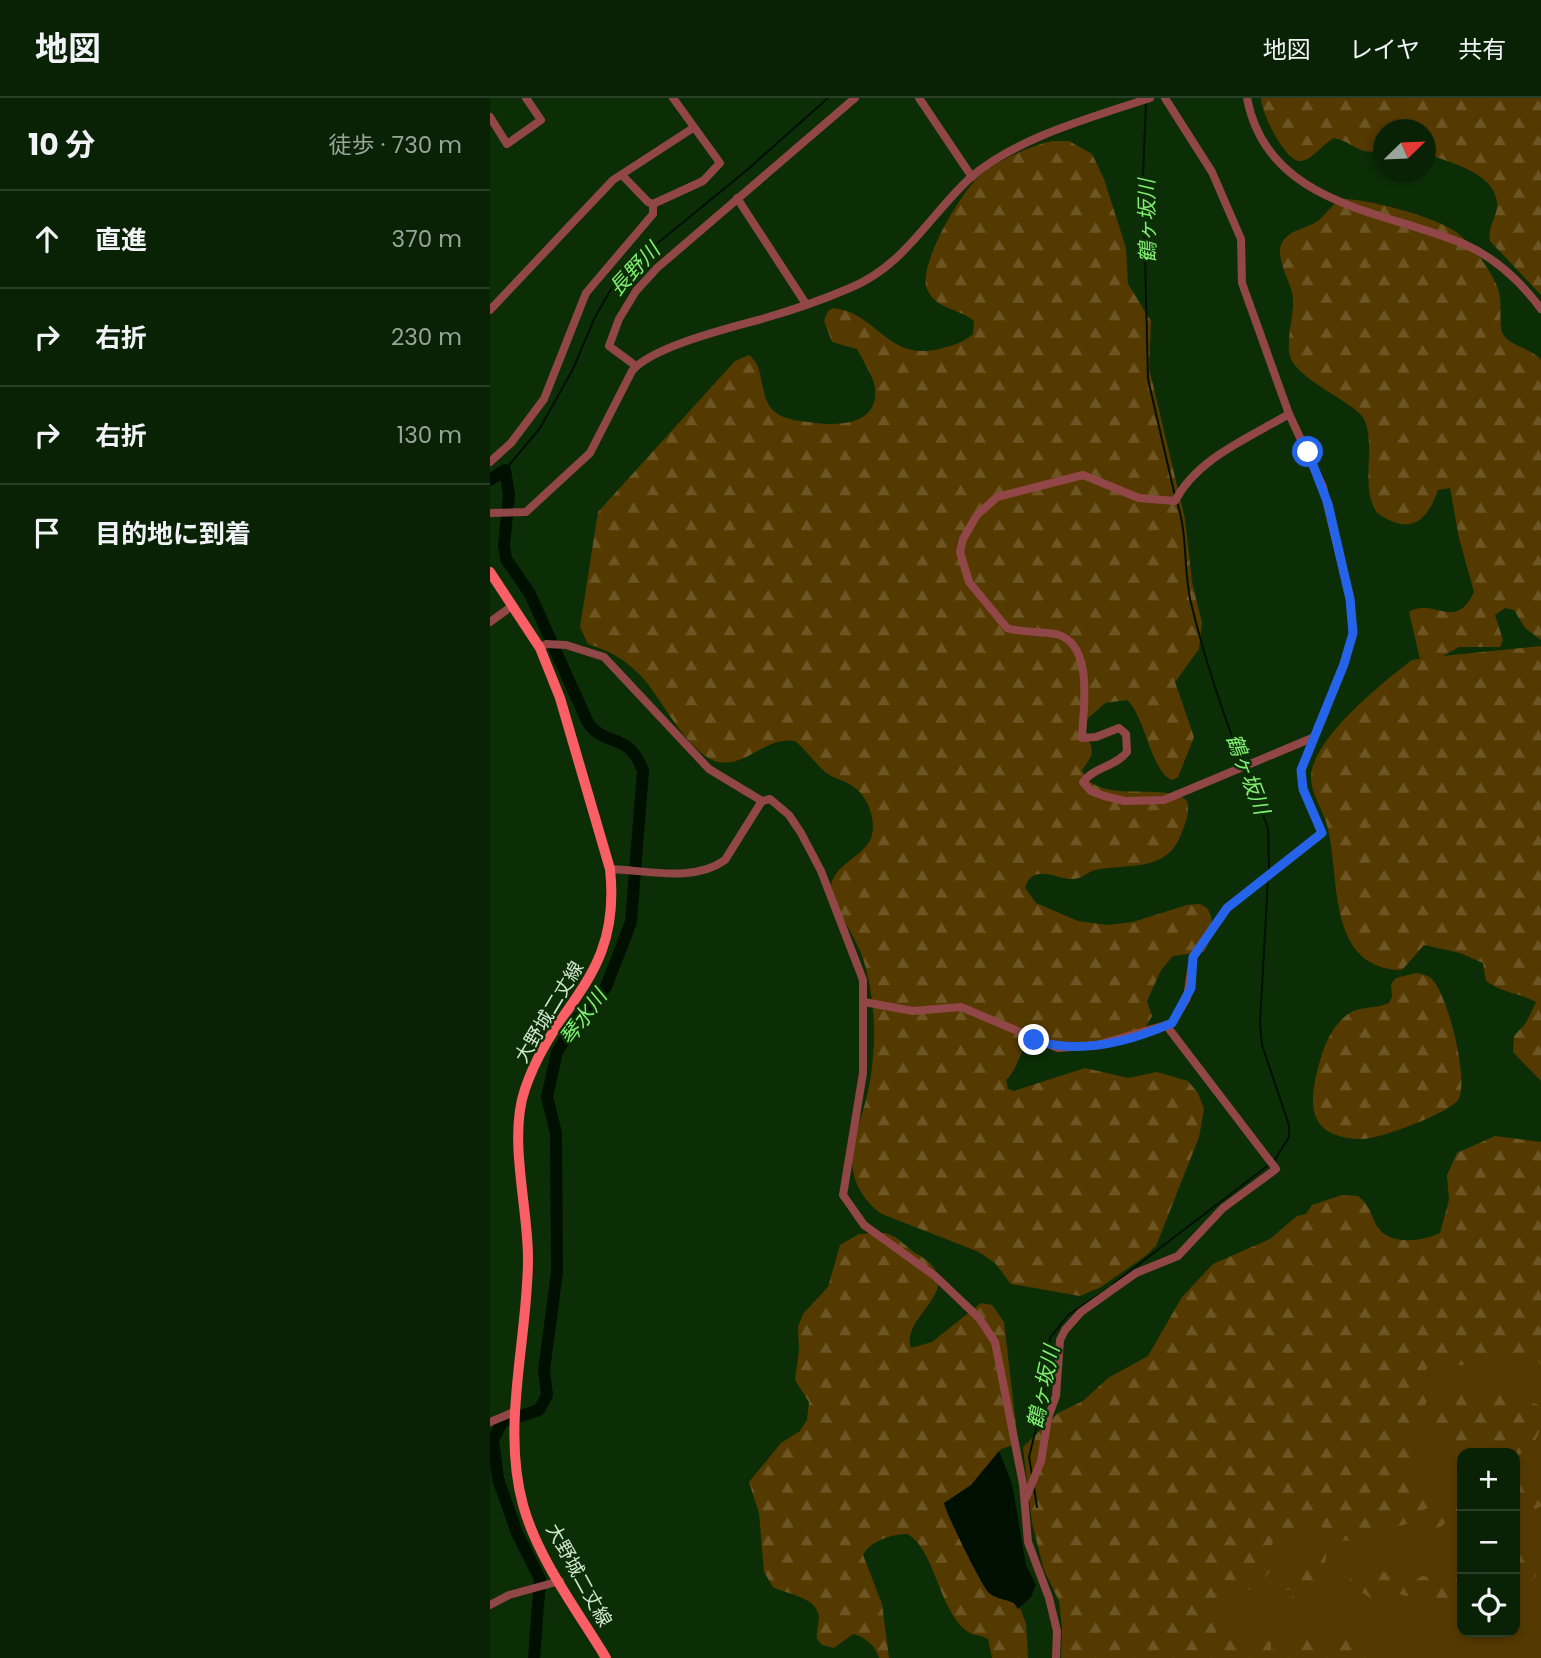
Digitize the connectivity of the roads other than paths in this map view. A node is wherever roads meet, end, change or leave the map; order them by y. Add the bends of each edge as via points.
1 (526, 98) edge
2 (673, 98) edge
3 (855, 98) edge
4 (919, 98) edge
5 (1165, 98) edge
6 (1247, 98) edge
7 (1145, 99) edge
8 (490, 117) edge
9 (693, 128) junction
10 (622, 175) junction
11 (972, 177) junction
12 (737, 198) junction
13 (653, 204) junction
14 (806, 304) junction
15 (1541, 309) edge
16 (490, 310) edge
17 (636, 366) junction
18 (1289, 414) junction
19 (490, 462) edge
20 (490, 513) edge
21 (490, 572) edge
22 (512, 606) junction
23 (490, 622) edge
24 (543, 646) junction
25 (1312, 738) junction
26 (762, 801) junction
27 (610, 869) junction
28 (864, 1002) junction
29 (1167, 1025) junction
30 (516, 1411) junction
31 (490, 1422) edge
32 (1024, 1504) junction
33 (560, 1581) junction
34 (490, 1605) edge
35 (606, 1658) edge
36 (1056, 1658) edge

1 - 8 street via 541,120 507,144
2 - 9 street
3 - 12 street
4 - 11 street
5 - 18 street via 1212,172 1241,239 1242,284
6 - 15 street via 1250,117 1278,161 1298,181 1352,207 1483,254 1513,276
7 - 11 street via 1048,134
9 - 10 street
9 - 13 street via 720,163 703,181
10 - 13 street
10 - 16 street
11 - 14 street via 883,272
12 - 14 street
12 - 17 street via 657,268 619,319 609,346
13 - 19 street via 653,214 586,293 544,399 511,443
14 - 17 street via 698,337
17 - 20 street via 590,453 534,508
18 - 25 street via 1323,487 1353,620 1344,664
18 - 25 street via 1197,470 1175,501 1139,498 1083,475 1011,491 977,515 960,552 970,582 1007,628 1058,635 1081,659 1082,738 1119,728 1126,734 1123,757 1089,774 1083,782 1091,792 1125,801 1164,800
21 - 22 main road, 大野城二丈線
22 - 23 street
22 - 24 main road, 大野城二丈線
24 - 26 street via 556,644 604,657 709,769
24 - 27 main road, 大野城二丈線
25 - 29 street via 1300,776 1322,833 1227,908 1193,957 1187,998
26 - 27 street via 716,866 685,873
26 - 28 street via 770,799 789,815 821,871 863,980
27 - 30 main road, 大野城二丈線 via 612,908 605,947 565,1030 535,1064 521,1102 528,1258
28 - 29 street via 913,1011 961,1007 1058,1048 1097,1045
28 - 32 street via 863,1073 843,1195 864,1225 935,1276 991,1333
29 - 32 street via 1276,1169 1223,1208 1178,1256 1136,1273 1081,1312 1065,1330 1041,1461
30 - 31 street
30 - 33 main road, 大野城二丈線 via 516,1465 523,1506
32 - 36 street via 1031,1554 1057,1631
33 - 34 street
33 - 35 main road, 大野城二丈線

